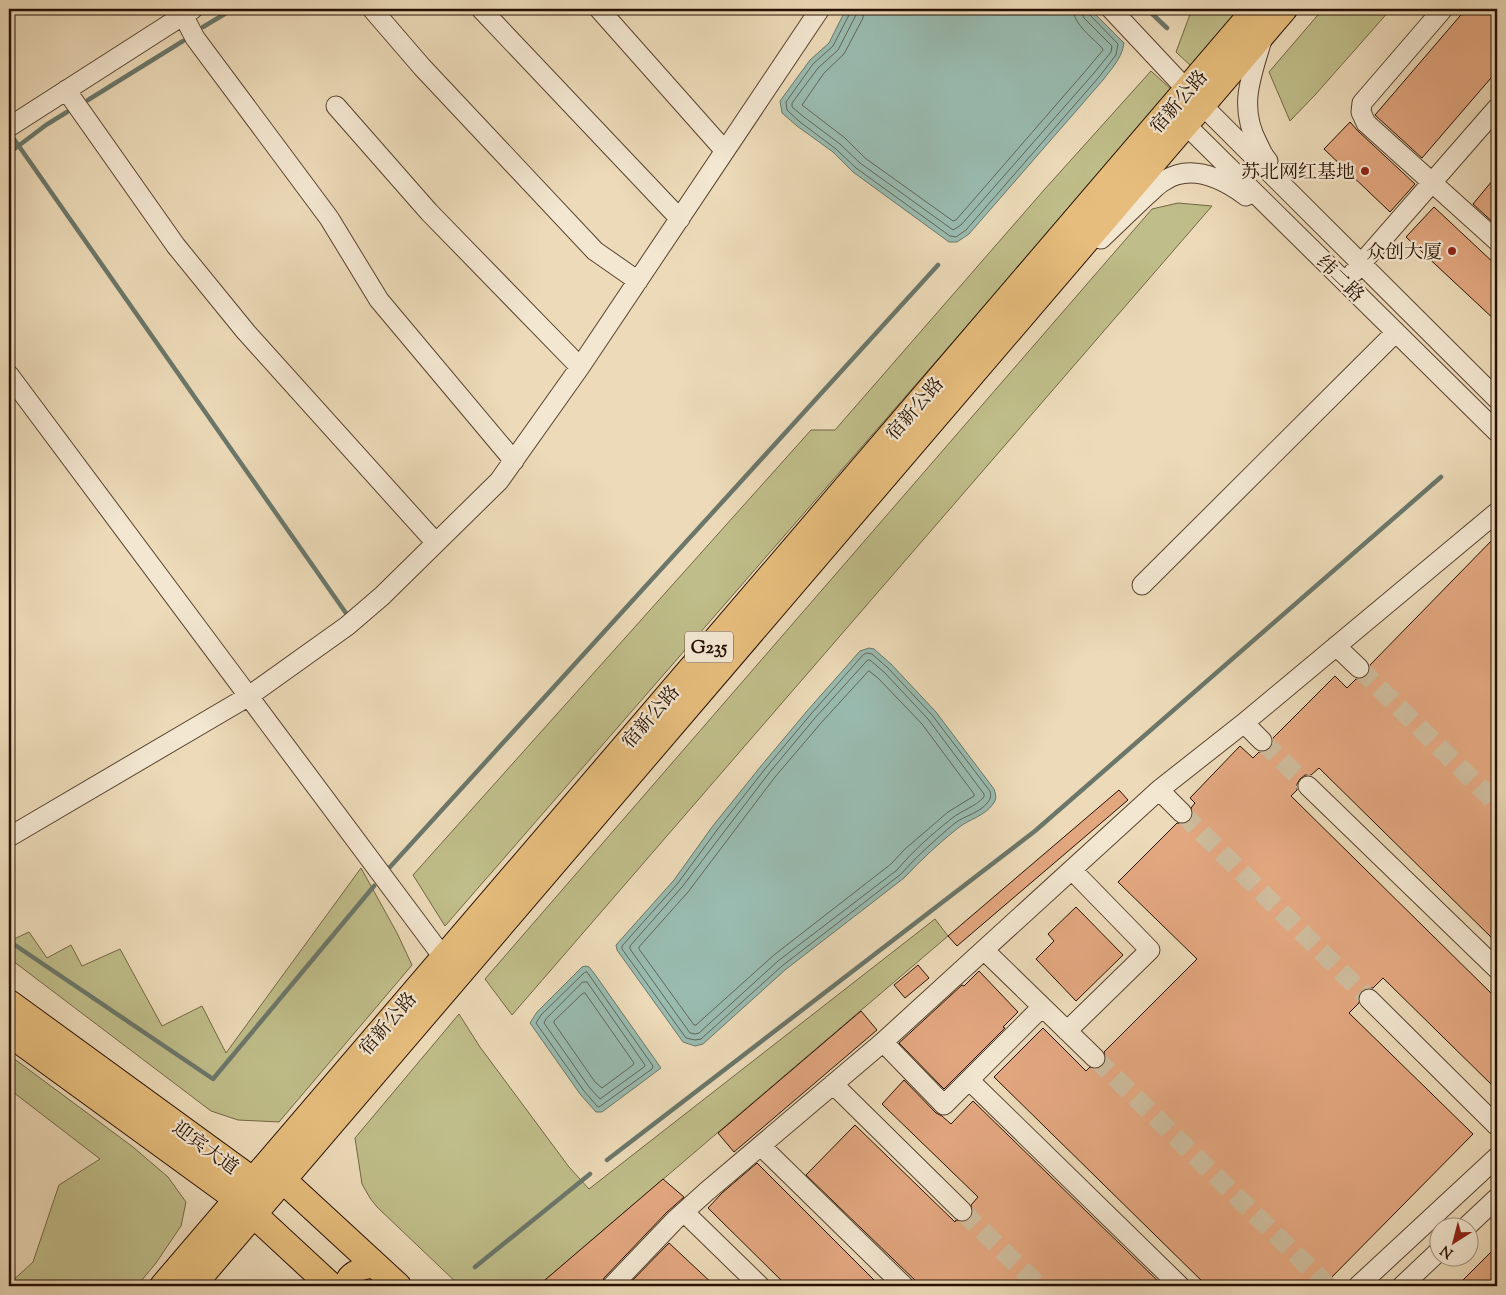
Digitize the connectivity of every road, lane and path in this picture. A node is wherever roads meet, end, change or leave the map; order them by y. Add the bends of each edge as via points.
1 (372, 9) edge
2 (481, 9) edge
3 (599, 9) edge
4 (820, 9) edge
5 (1112, 9) edge
6 (1284, 9) edge
7 (1443, 9) edge
8 (188, 12) edge
9 (1261, 20) edge
10 (66, 90) junction
11 (1194, 97) junction
12 (336, 106) dead end
13 (1497, 108) edge
14 (1185, 124) junction
15 (10, 126) edge
16 (725, 152) junction
17 (1433, 182) junction
18 (680, 219) junction
19 (1295, 233) junction
20 (1334, 237) junction
21 (1497, 241) edge
22 (1361, 264) junction
23 (638, 281) junction
24 (1345, 282) junction
25 (1396, 332) junction
26 (996, 345) junction
27 (580, 367) junction
28 (9, 375) edge
29 (1497, 399) edge
30 (1497, 432) edge
31 (514, 461) junction
32 (1497, 515) edge
33 (436, 543) junction
34 (1142, 585) dead end
35 (1336, 646) junction
36 (1359, 668) tunnel mouth
37 (249, 696) junction
38 (1244, 723) junction
39 (1262, 741) tunnel mouth
40 (1308, 786) tunnel mouth
41 (1159, 790) junction
42 (1182, 813) tunnel mouth
43 (9, 838) edge
44 (1072, 870) junction
45 (984, 950) junction
46 (443, 957) junction
47 (1497, 969) edge
48 (1369, 999) tunnel mouth
49 (9, 1003) edge
50 (1042, 1007) junction
51 (1067, 1031) junction
52 (9, 1032) edge
53 (883, 1042) junction
54 (1095, 1058) tunnel mouth
55 (970, 1080) junction
56 (834, 1084) junction
57 (1497, 1126) edge
58 (761, 1146) junction
59 (1497, 1158) edge
60 (283, 1180) junction
61 (248, 1198) junction
62 (1497, 1198) edge
63 (962, 1211) tunnel mouth
64 (684, 1212) junction
65 (1476, 1218) edge
66 (1428, 1261) edge
67 (376, 1266) junction
68 (162, 1286) edge
69 (192, 1286) edge
70 (332, 1286) edge
71 (346, 1286) edge
72 (398, 1286) edge
73 (612, 1286) edge
74 (760, 1286) edge
75 (904, 1286) edge
76 (1180, 1286) edge
77 (1358, 1286) edge
78 (1402, 1286) edge

1 - 23 street via 422,67 595,250
2 - 18 street
3 - 16 street
4 - 16 street
5 - 11 street, 纬二路
6 - 9 highway, 宿新公路 / G235
7 - 17 street via 1362,102 1361,112 1366,123
8 - 10 street
8 - 31 street via 195,38 329,218 379,300
9 - 11 highway, 宿新公路 / G235
9 - 20 street via 1246,101 1254,137 1265,158
10 - 15 street
10 - 33 street via 176,246 246,332
11 - 14 highway, 宿新公路 / G235
11 - 20 street, 纬二路
11 - 46 highway, 宿新公路 / G235
12 - 27 street via 429,212
13 - 17 street
14 - 19 street, 纬二路
14 - 26 highway, 宿新公路 / G235
16 - 18 street
17 - 21 street
17 - 22 street
18 - 23 street
19 - 24 street, 纬二路
19 - 26 street via 1229,184 1194,173 1176,175 1163,181 1135,207
20 - 22 street, 纬二路
22 - 24 street
22 - 29 street, 纬二路
23 - 27 street
24 - 25 street, 纬二路
25 - 30 street, 纬二路
25 - 34 street
26 - 60 highway, 宿新公路 / G235
27 - 31 street
28 - 37 street
31 - 33 street via 499,481
32 - 35 street
33 - 37 street via 347,626
35 - 36 street
35 - 38 street
37 - 43 street
37 - 46 street
38 - 39 street
38 - 41 street
40 - 47 street
41 - 42 street
41 - 44 street
44 - 45 street
44 - 51 street via 1150,950
45 - 50 street
45 - 53 street
46 - 61 highway, 宿新公路 / G235
48 - 57 street
49 - 61 highway, 迎宾大道
50 - 51 street
50 - 55 street
51 - 54 street
52 - 61 highway, 迎宾大道
53 - 55 street via 944,1105
53 - 56 street
55 - 76 street
56 - 58 street
56 - 63 street
58 - 64 street
58 - 75 street
59 - 77 street
60 - 61 highway, 迎宾大道
60 - 67 highway
61 - 68 highway, 宿新公路 / G235
61 - 69 highway, 宿新公路 / G235
61 - 70 highway, 迎宾大道
62 - 65 street
64 - 73 street
64 - 74 street
66 - 78 street
67 - 71 main road via 352,1273
67 - 72 highway

